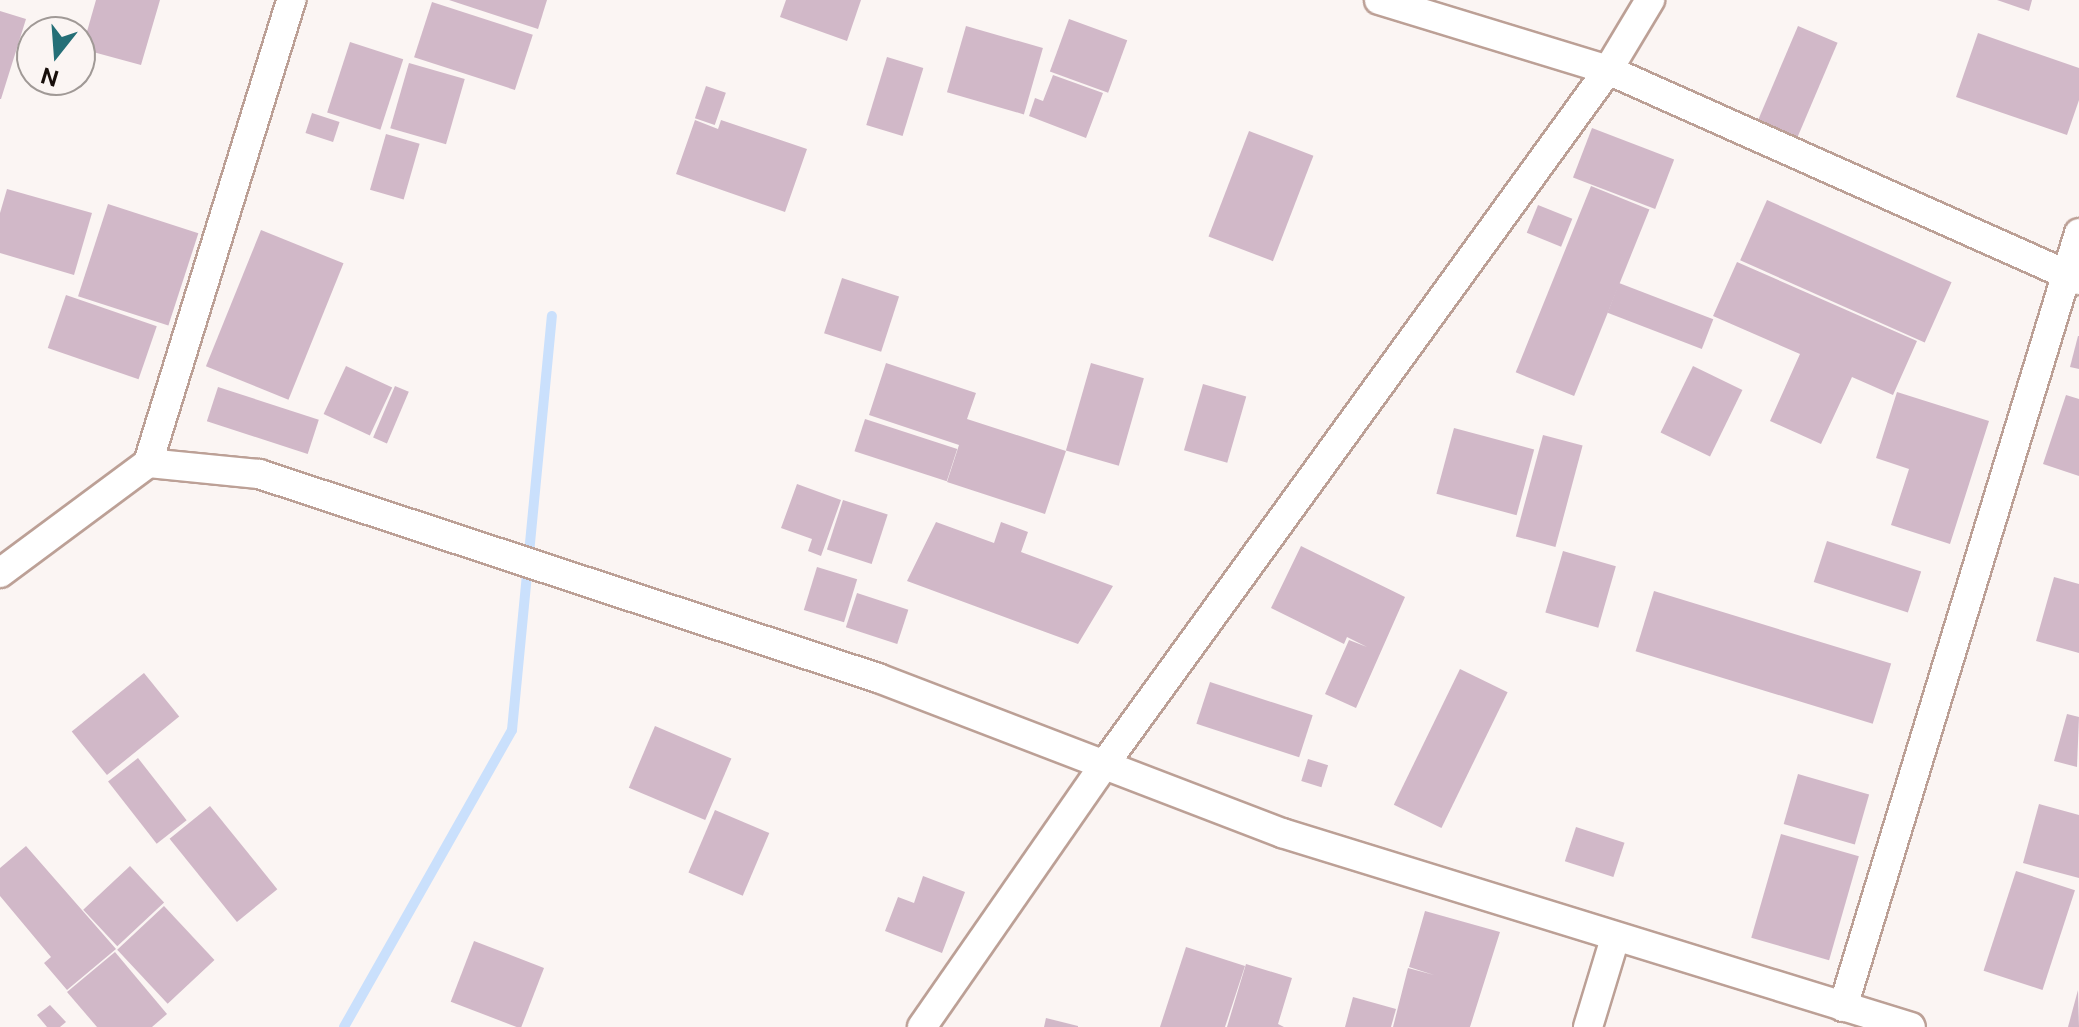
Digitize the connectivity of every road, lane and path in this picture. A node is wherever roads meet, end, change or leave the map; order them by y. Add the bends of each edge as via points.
1 (291, 0) edge
2 (1379, 0) edge
3 (1650, 0) edge
4 (1608, 70) junction
5 (2079, 233) edge
6 (2072, 278) edge
7 (148, 463) junction
8 (0, 573) edge
9 (1106, 762) junction
10 (1615, 938) junction
11 (1843, 1007) junction
12 (922, 1027) edge
13 (1588, 1027) edge
14 (1911, 1027) edge

1 - 7 street
2 - 4 street
3 - 4 street
4 - 6 street
4 - 9 street
5 - 6 street
6 - 11 street
7 - 8 street
7 - 9 street via 259,474 878,678
9 - 10 street via 1282,833
9 - 12 street
10 - 11 street
10 - 13 street
11 - 14 street

